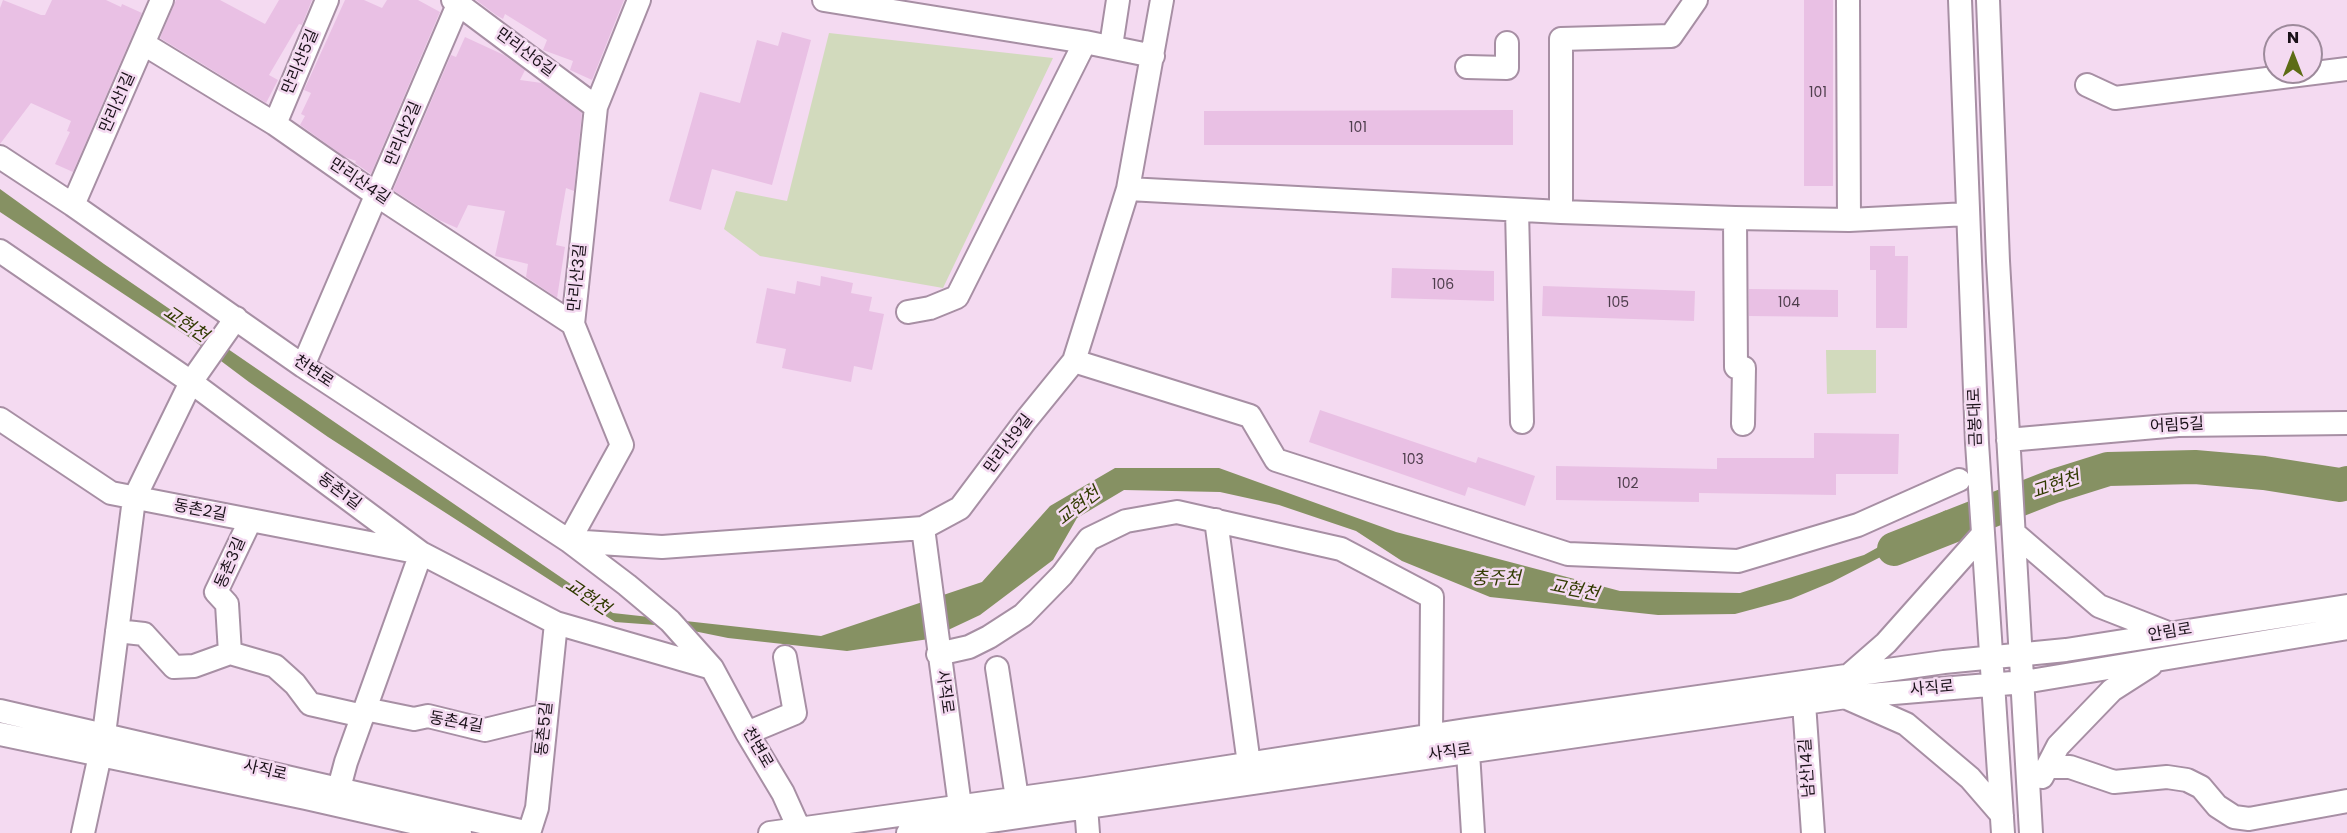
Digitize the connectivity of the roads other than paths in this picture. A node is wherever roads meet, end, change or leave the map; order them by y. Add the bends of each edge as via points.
1 (162, 0) edge
2 (327, 0) edge
3 (639, 0) edge
4 (824, 0) edge
5 (1118, 0) edge
6 (1162, 0) edge
7 (1696, 0) edge
8 (1848, 0) edge
9 (1960, 0) edge
10 (1988, 0) edge
11 (457, 1) edge
12 (1084, 42) junction
13 (1507, 43) dead end
14 (144, 44) junction
15 (1111, 46) junction
16 (1153, 56) junction
17 (1467, 67) dead end
18 (2347, 69) edge
19 (2087, 85) dead end
20 (596, 107) junction
21 (275, 124) junction
22 (0, 157) edge
23 (1128, 189) junction
24 (378, 196) junction
25 (73, 205) junction
26 (1516, 210) junction
27 (1561, 212) junction
28 (1968, 214) junction
29 (1735, 218) junction
30 (1849, 220) junction
31 (0, 251) edge
32 (908, 312) dead end
33 (236, 318) junction
34 (573, 324) junction
35 (1074, 361) junction
36 (303, 366) junction
37 (193, 378) junction
38 (0, 419) edge
39 (1522, 422) dead end
40 (2347, 423) edge
41 (1743, 424) dead end
42 (2008, 440) junction
43 (1959, 480) dead end
44 (134, 499) junction
45 (1216, 520) junction
46 (250, 521) junction
47 (923, 528) junction
48 (2014, 533) junction
49 (1983, 534) junction
50 (569, 541) junction
51 (421, 553) junction
52 (2347, 606) edge
53 (556, 623) junction
54 (2347, 628) edge
55 (117, 631) junction
56 (2170, 633) junction
57 (230, 653) junction
58 (938, 654) junction
59 (2022, 655) junction
60 (785, 657) dead end
61 (1992, 658) junction
62 (2161, 658) junction
63 (712, 668) junction
64 (997, 668) dead end
65 (2024, 682) junction
66 (1994, 684) junction
67 (1846, 687) junction
68 (1804, 703) junction
69 (0, 711) edge
70 (364, 712) junction
71 (546, 715) junction
72 (747, 733) junction
73 (0, 734) edge
74 (1431, 735) junction
75 (1467, 740) junction
76 (102, 744) junction
77 (1249, 764) junction
78 (2047, 767) junction
79 (339, 788) junction
80 (1017, 798) junction
81 (2030, 799) junction
82 (2347, 801) edge
83 (960, 806) junction
84 (1086, 806) junction
85 (2002, 824) edge
86 (800, 831) edge
87 (83, 833) edge
88 (460, 833) edge
89 (529, 833) edge
90 (770, 833) edge
91 (908, 833) edge
92 (1088, 833) edge
93 (1473, 833) edge
94 (1813, 833) edge
95 (2031, 833) edge

1 - 14 street, 만리산1길
2 - 21 street, 만리산5길
3 - 20 street, 만리산3길
4 - 12 street
5 - 15 street
6 - 16 street, 만리산9길
7 - 27 street via 1671,36 1561,39
8 - 30 street
9 - 28 street, 금봉대로
10 - 42 street, 금봉대로
11 - 20 street, 만리산6길
11 - 24 street, 만리산2길
12 - 15 street
12 - 32 street via 957,297
13 - 17 street via 1507,68
14 - 21 street, 만리산4길
14 - 25 street, 만리산1길
15 - 16 street
16 - 23 street, 만리산9길
18 - 19 street via 2115,98
20 - 34 street, 만리산3길
21 - 24 street, 만리산4길
22 - 25 street, 천변로
23 - 26 street
23 - 35 street, 만리산9길
24 - 34 street, 만리산4길
24 - 36 street, 만리산2길
25 - 33 street, 천변로
26 - 27 street
26 - 39 street
27 - 29 street
28 - 30 street
28 - 49 street, 금봉대로
29 - 30 street
29 - 41 street
31 - 37 street, 동촌1길
33 - 36 street, 천변로
33 - 37 street
34 - 50 street, 만리산3길 via 622,445
35 - 43 street via 1250,416 1276,460 1568,554 1738,561 1858,525
35 - 47 street, 만리산9길 via 960,508
36 - 50 street, 천변로
37 - 44 street
37 - 51 street, 동촌1길
38 - 44 street, 동촌2길 via 111,493
40 - 42 street, 어림5길 via 2178,425
42 - 48 street, 금봉대로
44 - 46 street, 동촌2길
44 - 55 street
45 - 58 street, 사직로 via 1177,512 1126,521 1089,539 1062,575 1023,615 969,647
45 - 74 street, 사직로 via 1341,549 1432,597
45 - 77 street
46 - 51 street, 동촌2길
46 - 57 street, 동촌3길 via 216,592 226,604
47 - 50 street, 만리산9길 via 662,547
47 - 58 street
48 - 56 street via 2099,606
48 - 59 street, 금봉대로
49 - 61 street, 금봉대로
49 - 67 street
50 - 63 street, 천변로 via 670,621
51 - 53 street, 동촌1길
51 - 70 street
52 - 56 street, 안림로
53 - 63 street, 동촌1길
53 - 71 street, 동촌5길
54 - 62 street, 안림로
55 - 57 street via 144,634 174,667 194,666
55 - 76 street
56 - 59 street, 안림로
57 - 70 street, 동촌4길 via 275,666 310,704
58 - 83 street, 사직로
59 - 61 street, 안림로
59 - 65 street, 금봉대로
60 - 72 street via 795,713
61 - 66 street, 금봉대로
61 - 67 street, 사직로 via 1944,662
62 - 65 street, 안림로
62 - 78 street via 2112,690 2058,746
63 - 72 street, 천변로
64 - 80 street
65 - 66 street, 안림로
65 - 81 street, 금봉대로
66 - 67 street, 사직로
66 - 85 street, 금봉대로
67 - 68 street, 사직로
67 - 75 street, 사직로
67 - 85 street via 1906,724 1970,778
68 - 75 street, 사직로
68 - 94 street, 남산14길
69 - 76 street, 사직로
70 - 71 street, 동촌4길 via 414,719 428,716 485,730
70 - 79 street
71 - 89 street, 동촌5길 via 537,808
72 - 86 street, 천변로 via 783,792
73 - 76 street, 사직로
74 - 75 street, 사직로
74 - 77 street, 사직로
75 - 84 street, 사직로
75 - 93 street
76 - 79 street, 사직로
76 - 87 street
76 - 88 street, 사직로 via 306,798
77 - 80 street, 사직로
78 - 81 street
78 - 82 street via 2070,767 2114,782 2167,777 2187,780 2201,787 2234,818 2249,819
79 - 89 street, 사직로
80 - 83 street, 사직로
81 - 95 street, 금봉대로
83 - 86 street, 사직로
84 - 91 street, 사직로
84 - 92 street
86 - 90 street, 사직로

